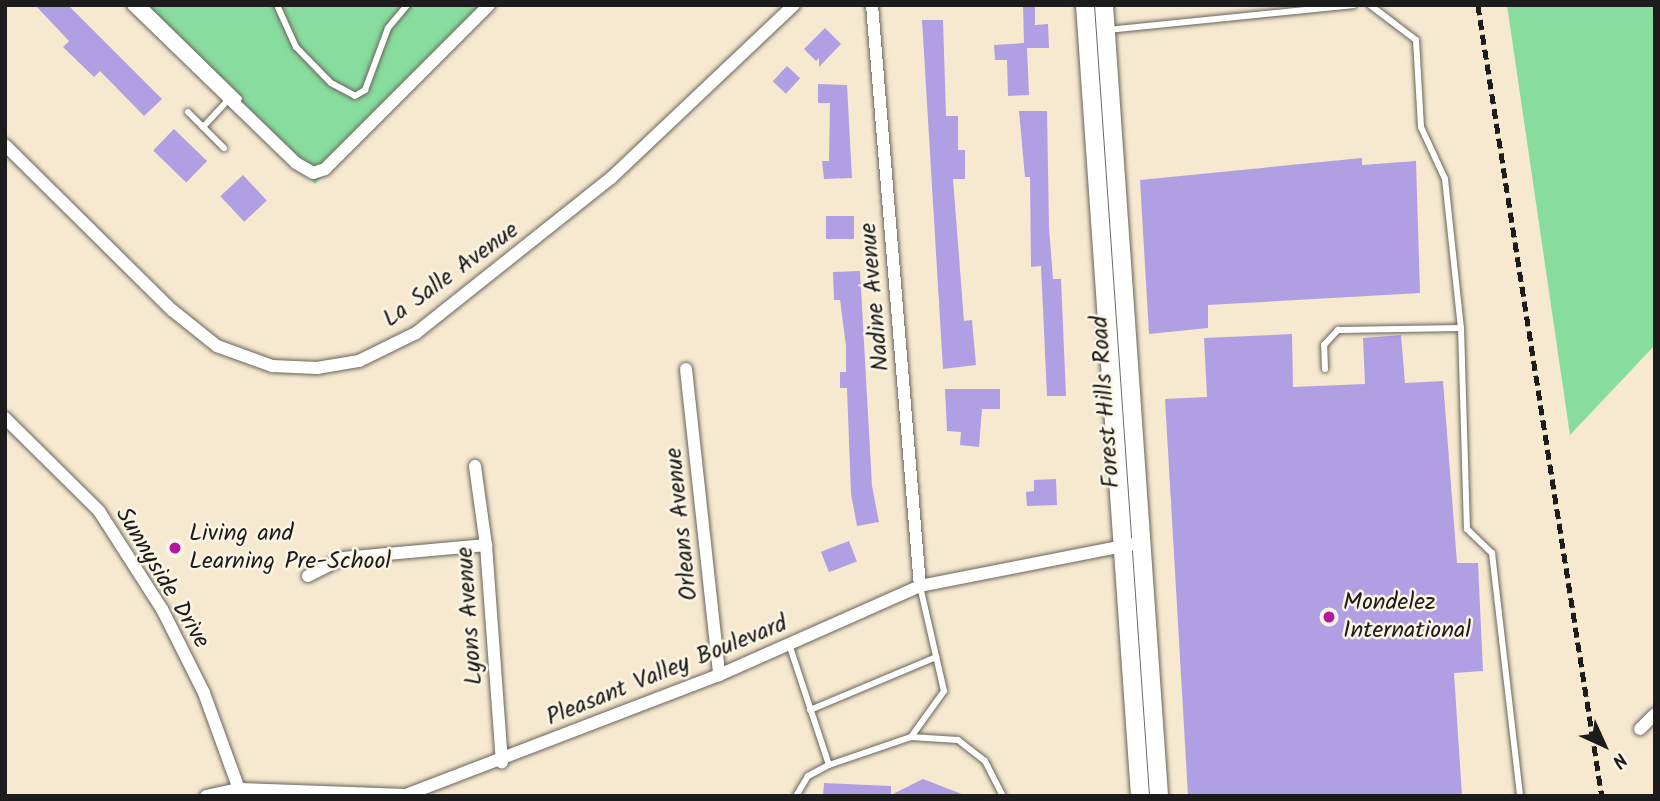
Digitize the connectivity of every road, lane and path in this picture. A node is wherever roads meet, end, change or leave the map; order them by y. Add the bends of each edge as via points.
1 (133, 5) edge
2 (143, 5) edge
3 (277, 5) edge
4 (407, 5) edge
5 (483, 5) edge
6 (489, 5) edge
7 (794, 5) edge
8 (872, 5) edge
9 (1085, 5) edge
10 (1104, 5) edge
11 (1354, 5) edge
12 (1370, 5) edge
13 (1106, 30) junction
14 (1087, 34) junction
15 (230, 98) junction
16 (188, 111) dead end
17 (203, 127) junction
18 (5, 145) edge
19 (225, 148) dead end
20 (1461, 328) junction
21 (686, 369) dead end
22 (1325, 369) dead end
23 (5, 418) edge
24 (475, 466) dead end
25 (1140, 543) junction
26 (486, 545) junction
27 (1120, 546) junction
28 (308, 576) dead end
29 (920, 586) junction
30 (789, 644) junction
31 (936, 657) junction
32 (719, 675) junction
33 (810, 710) junction
34 (1655, 714) edge
35 (1640, 729) dead end
36 (911, 737) junction
37 (502, 762) junction
38 (829, 765) junction
39 (239, 789) junction
40 (206, 796) edge
41 (796, 796) edge
42 (1003, 796) edge
43 (1140, 796) edge
44 (1159, 796) edge
45 (1520, 796) edge

1 - 15 street
2 - 5 lane via 314,169 324,166
3 - 4 lane via 296,47 331,83 355,96 365,90 388,28
6 - 15 street via 325,169 313,173 296,163
7 - 18 street, La Salle Avenue via 611,178 470,293 416,332 349,363 317,368 272,366 217,346 172,310
8 - 29 street, Nadine Avenue
9 - 14 street, Forest Hills Road
10 - 13 street, Forest Hills Road
11 - 13 lane
12 - 20 lane via 1416,40 1421,127 1445,179
13 - 14 street
13 - 25 street, Forest Hills Road
14 - 27 street, Forest Hills Road
15 - 17 lane
16 - 17 lane
17 - 19 lane
20 - 22 lane via 1338,330 1325,345
20 - 45 lane via 1467,529 1492,553
21 - 32 street, Orleans Avenue
23 - 39 street, Sunnyside Drive via 99,511 162,609 204,693
24 - 26 street, Lyons Avenue
25 - 27 street, Pleasant Valley Boulevard
25 - 44 street, Forest Hills Road
26 - 28 street via 343,558
26 - 37 street, Lyons Avenue
27 - 29 street, Pleasant Valley Boulevard
27 - 43 street, Forest Hills Road
29 - 30 street, Pleasant Valley Boulevard
29 - 31 lane
30 - 32 street, Pleasant Valley Boulevard
30 - 33 lane
31 - 33 lane
31 - 36 lane via 944,691
32 - 37 street, Pleasant Valley Boulevard
33 - 38 lane
34 - 35 street
36 - 38 lane
36 - 42 lane via 958,740 985,761
37 - 39 street, Pleasant Valley Boulevard via 407,795
38 - 41 lane via 808,776
39 - 40 street, Pleasant Valley Boulevard

